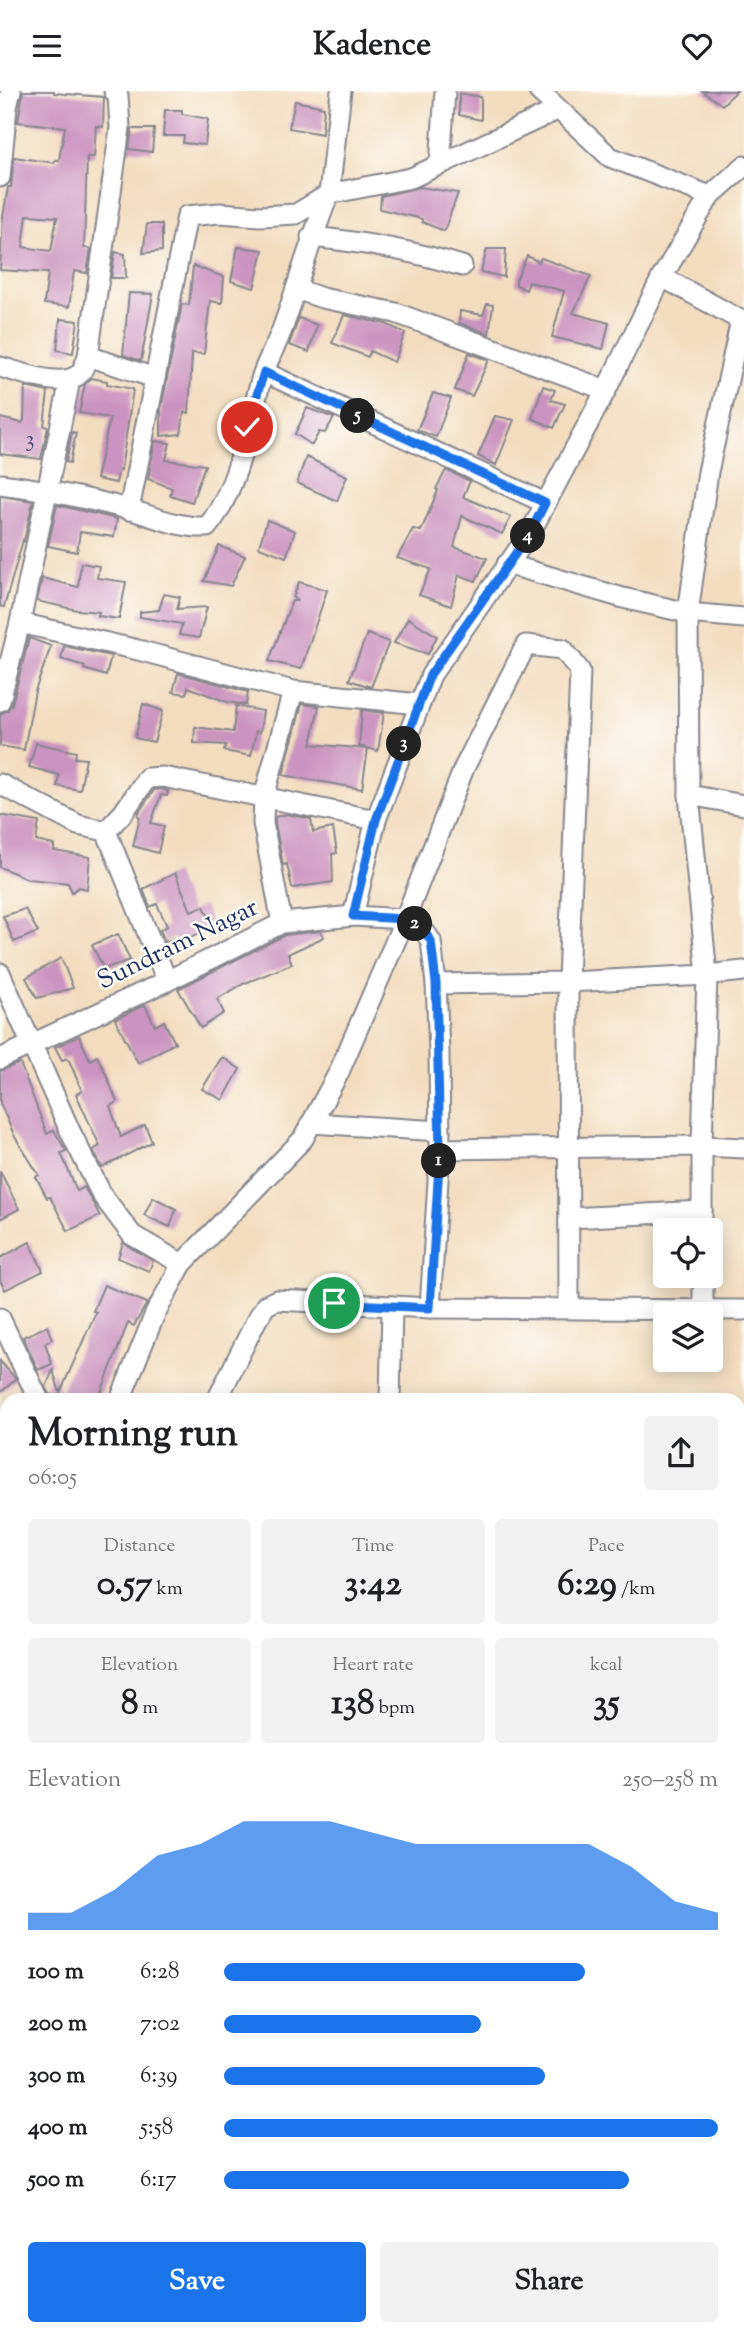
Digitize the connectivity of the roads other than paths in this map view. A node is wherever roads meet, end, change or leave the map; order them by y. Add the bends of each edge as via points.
1 (11, 91) edge
2 (114, 91) edge
3 (341, 91) edge
4 (445, 91) edge
5 (539, 91) edge
6 (557, 110) junction
7 (440, 165) junction
8 (744, 166) edge
9 (0, 177) edge
10 (329, 194) junction
11 (710, 196) junction
12 (311, 237) junction
13 (462, 266) dead end
14 (662, 277) junction
15 (296, 289) junction
16 (743, 321) edge
17 (88, 356) junction
18 (0, 367) edge
19 (264, 372) junction
20 (155, 378) junction
21 (70, 380) junction
22 (607, 390) junction
23 (0, 484) edge
24 (49, 490) junction
25 (545, 503) junction
26 (129, 510) junction
27 (507, 565) junction
28 (688, 614) junction
29 (744, 618) edge
30 (20, 624) junction
31 (293, 691) junction
32 (0, 701) edge
33 (419, 704) junction
34 (0, 783) edge
35 (689, 795) junction
36 (264, 797) junction
37 (744, 805) edge
38 (376, 820) junction
39 (106, 831) junction
40 (353, 916) junction
41 (405, 919) junction
42 (282, 923) junction
43 (744, 971) edge
44 (0, 973) edge
45 (707, 975) junction
46 (167, 981) junction
47 (568, 982) junction
48 (436, 983) junction
49 (32, 1045) junction
50 (0, 1059) edge
51 (311, 1123) junction
52 (440, 1140) junction
53 (702, 1146) junction
54 (570, 1147) junction
55 (744, 1148) edge
56 (570, 1218) junction
57 (702, 1218) edge
58 (653, 1220) edge
59 (182, 1264) junction
60 (392, 1306) junction
61 (430, 1308) junction
62 (569, 1308) junction
63 (653, 1309) edge
64 (723, 1310) edge
65 (744, 1310) edge
66 (0, 1318) edge
67 (36, 1393) edge
68 (123, 1393) edge
69 (220, 1393) edge
70 (390, 1393) edge

1 - 9 street
2 - 17 street via 120,128
3 - 10 street
4 - 7 street
5 - 6 street
6 - 7 street
6 - 11 street via 610,157
7 - 10 street via 411,179
8 - 11 street
10 - 12 street
10 - 20 street via 296,214 187,216
11 - 14 street
12 - 13 street via 427,255
12 - 15 street
14 - 16 street
14 - 22 street
15 - 19 street
15 - 22 street via 396,313
16 - 28 street via 708,472
17 - 20 street
17 - 21 street via 81,372
18 - 21 street via 55,381
19 - 25 street
19 - 26 street via 231,483 220,512 207,527 187,527
20 - 26 street
21 - 24 street
22 - 25 street
23 - 24 street
24 - 26 street
24 - 30 street
25 - 27 street
27 - 28 street
27 - 33 street via 430,675
28 - 29 street
28 - 35 street
30 - 31 street
30 - 32 street
31 - 33 street
31 - 36 street
33 - 38 street
34 - 39 street via 78,825
35 - 37 street
35 - 45 street
36 - 38 street
36 - 39 street via 163,777 147,778
36 - 42 street via 264,823
38 - 40 street
39 - 46 street
40 - 41 street, Sundram Nagar
40 - 42 street, Sundram Nagar
41 - 47 street via 464,768 526,645 563,649 580,671
41 - 48 street via 422,928 431,941
41 - 51 street
42 - 46 street, Sundram Nagar
43 - 45 street
44 - 49 street
45 - 47 street
45 - 53 street
46 - 49 street, Sundram Nagar
47 - 48 street
47 - 54 street
48 - 52 street
49 - 50 street, Sundram Nagar
49 - 59 street via 102,1195 132,1235
51 - 52 street
51 - 59 street via 277,1168
52 - 54 street
52 - 61 street
53 - 54 street
53 - 55 street
53 - 57 street
54 - 56 street
56 - 58 street
56 - 62 street
59 - 68 street via 155,1314
60 - 61 street
60 - 69 street via 277,1300 267,1305
60 - 70 street
61 - 62 street
62 - 63 street
64 - 65 street
66 - 67 street

